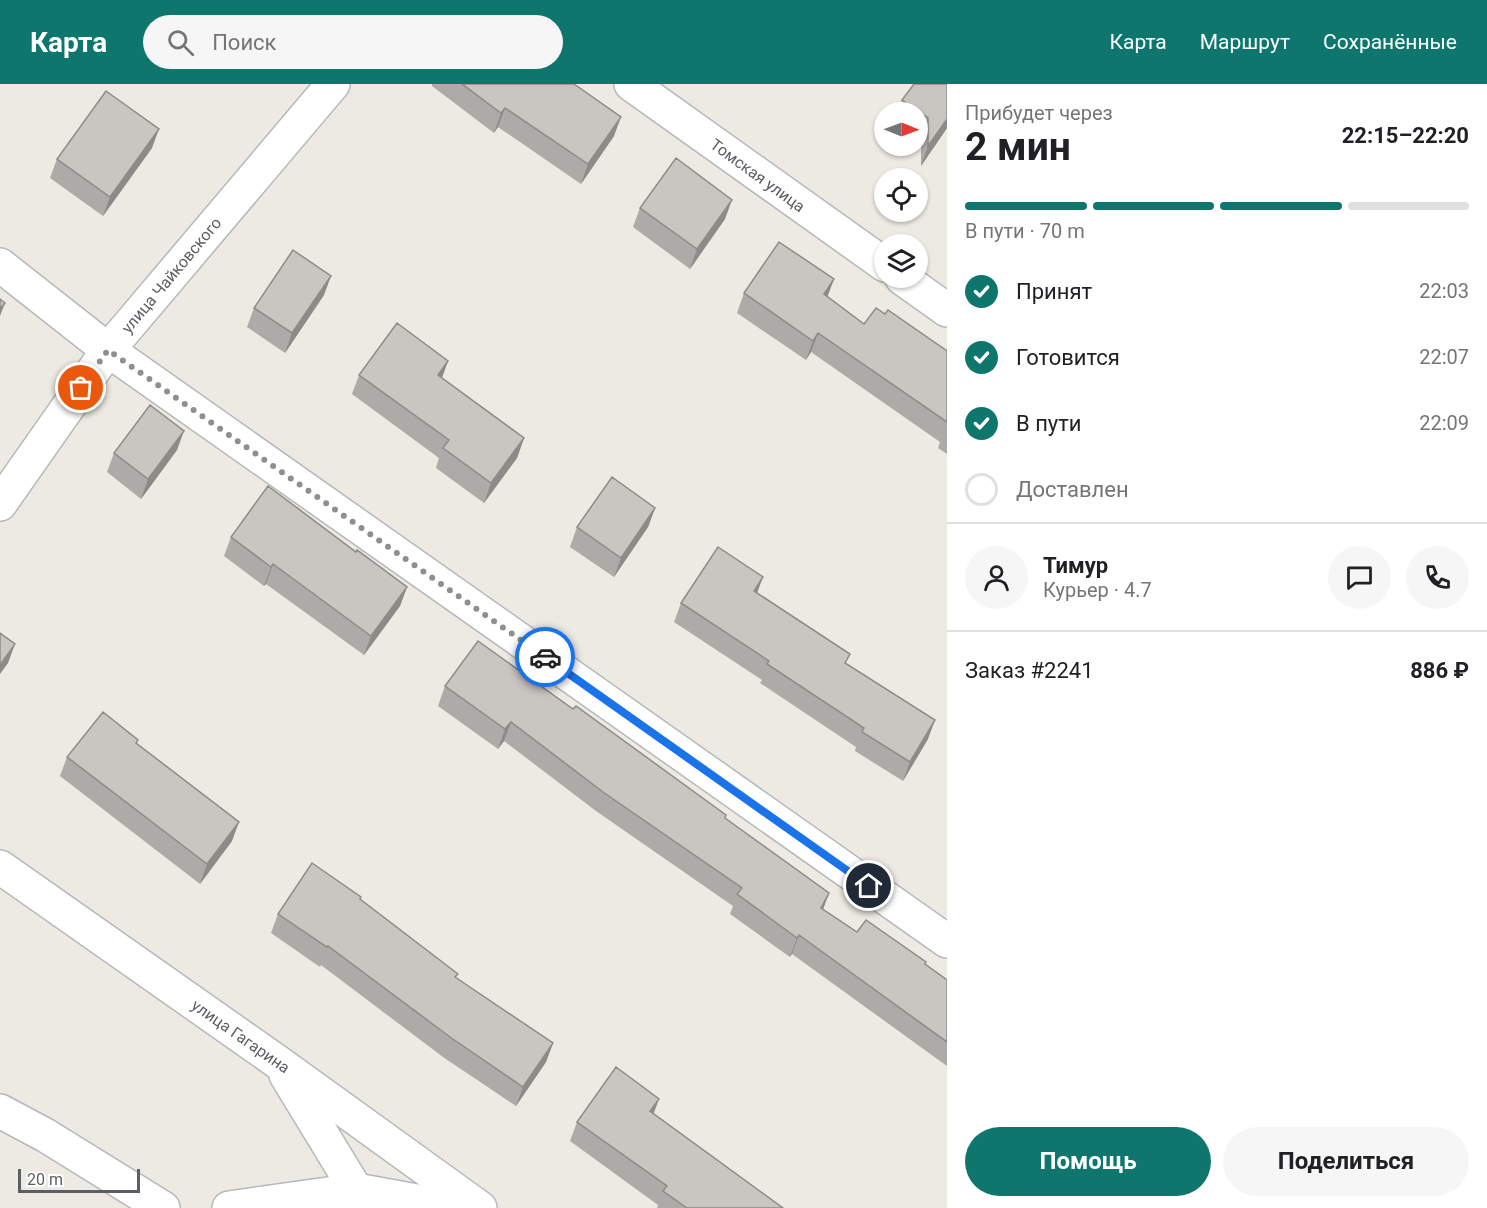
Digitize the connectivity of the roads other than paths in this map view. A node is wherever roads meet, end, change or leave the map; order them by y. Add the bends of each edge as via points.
1 (333, 84) edge
2 (631, 84) edge
3 (874, 257) edge
4 (0, 265) edge
5 (916, 288) edge
6 (947, 310) edge
7 (108, 350) junction
8 (0, 504) edge
9 (0, 867) edge
10 (947, 941) edge
11 (279, 1063) junction
12 (0, 1111) edge
13 (357, 1199) edge
14 (163, 1208) edge
15 (230, 1208) edge
16 (455, 1208) edge
17 (480, 1208) edge

1 - 7 street, улица Чайковского
2 - 3 street, Томская улица
4 - 7 street
5 - 6 street
7 - 8 street, улица Чайковского
7 - 10 street
9 - 11 street, улица Гагарина
11 - 13 street
11 - 17 street, улица Гагарина
12 - 14 street
13 - 15 street
13 - 16 street

